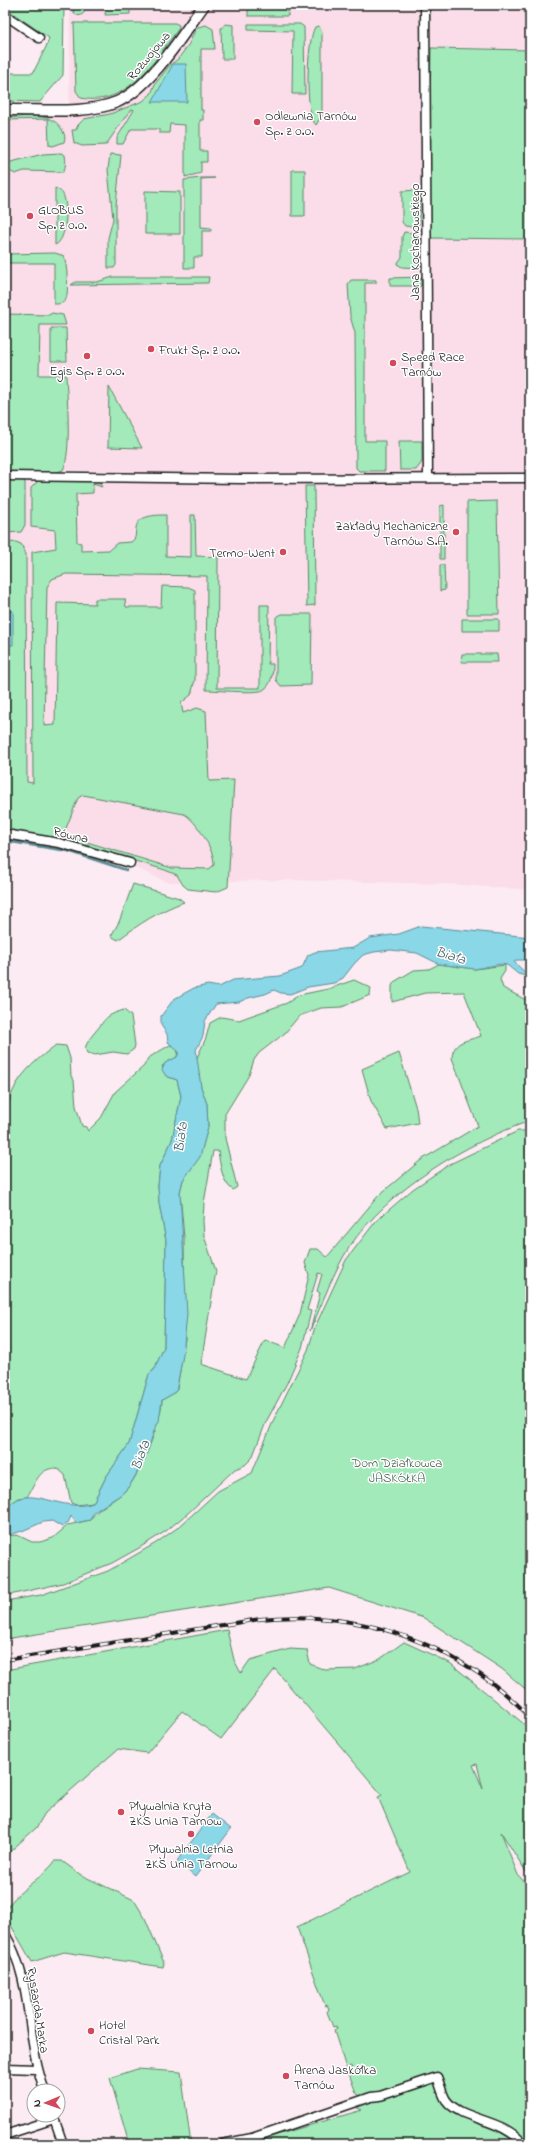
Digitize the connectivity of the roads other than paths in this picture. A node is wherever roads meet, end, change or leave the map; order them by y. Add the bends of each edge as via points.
1 (204, 5) edge
2 (425, 5) edge
3 (5, 15) edge
4 (40, 38) dead end
5 (5, 110) edge
6 (5, 476) edge
7 (428, 478) junction
8 (530, 478) edge
9 (5, 834) edge
10 (130, 863) dead end
11 (5, 1934) edge
12 (5, 2068) edge
13 (36, 2069) junction
14 (42, 2083) edge
15 (39, 2123) edge
16 (56, 2123) edge
17 (5, 2136) edge
18 (63, 2144) edge
19 (222, 2144) edge
20 (523, 2144) edge

1 - 5 street, Rozwojowa via 150,77 127,96 110,104 88,109
2 - 7 street, Jana Kochanowskiego
3 - 4 street
6 - 7 street
7 - 8 street
9 - 10 street, Równa via 59,843
11 - 13 street, Ryszarda Marka via 20,1964
12 - 13 street
13 - 14 street, Ryszarda Marka
15 - 17 street
16 - 18 street
19 - 20 street via 252,2138 437,2077 446,2100 464,2112 500,2125

